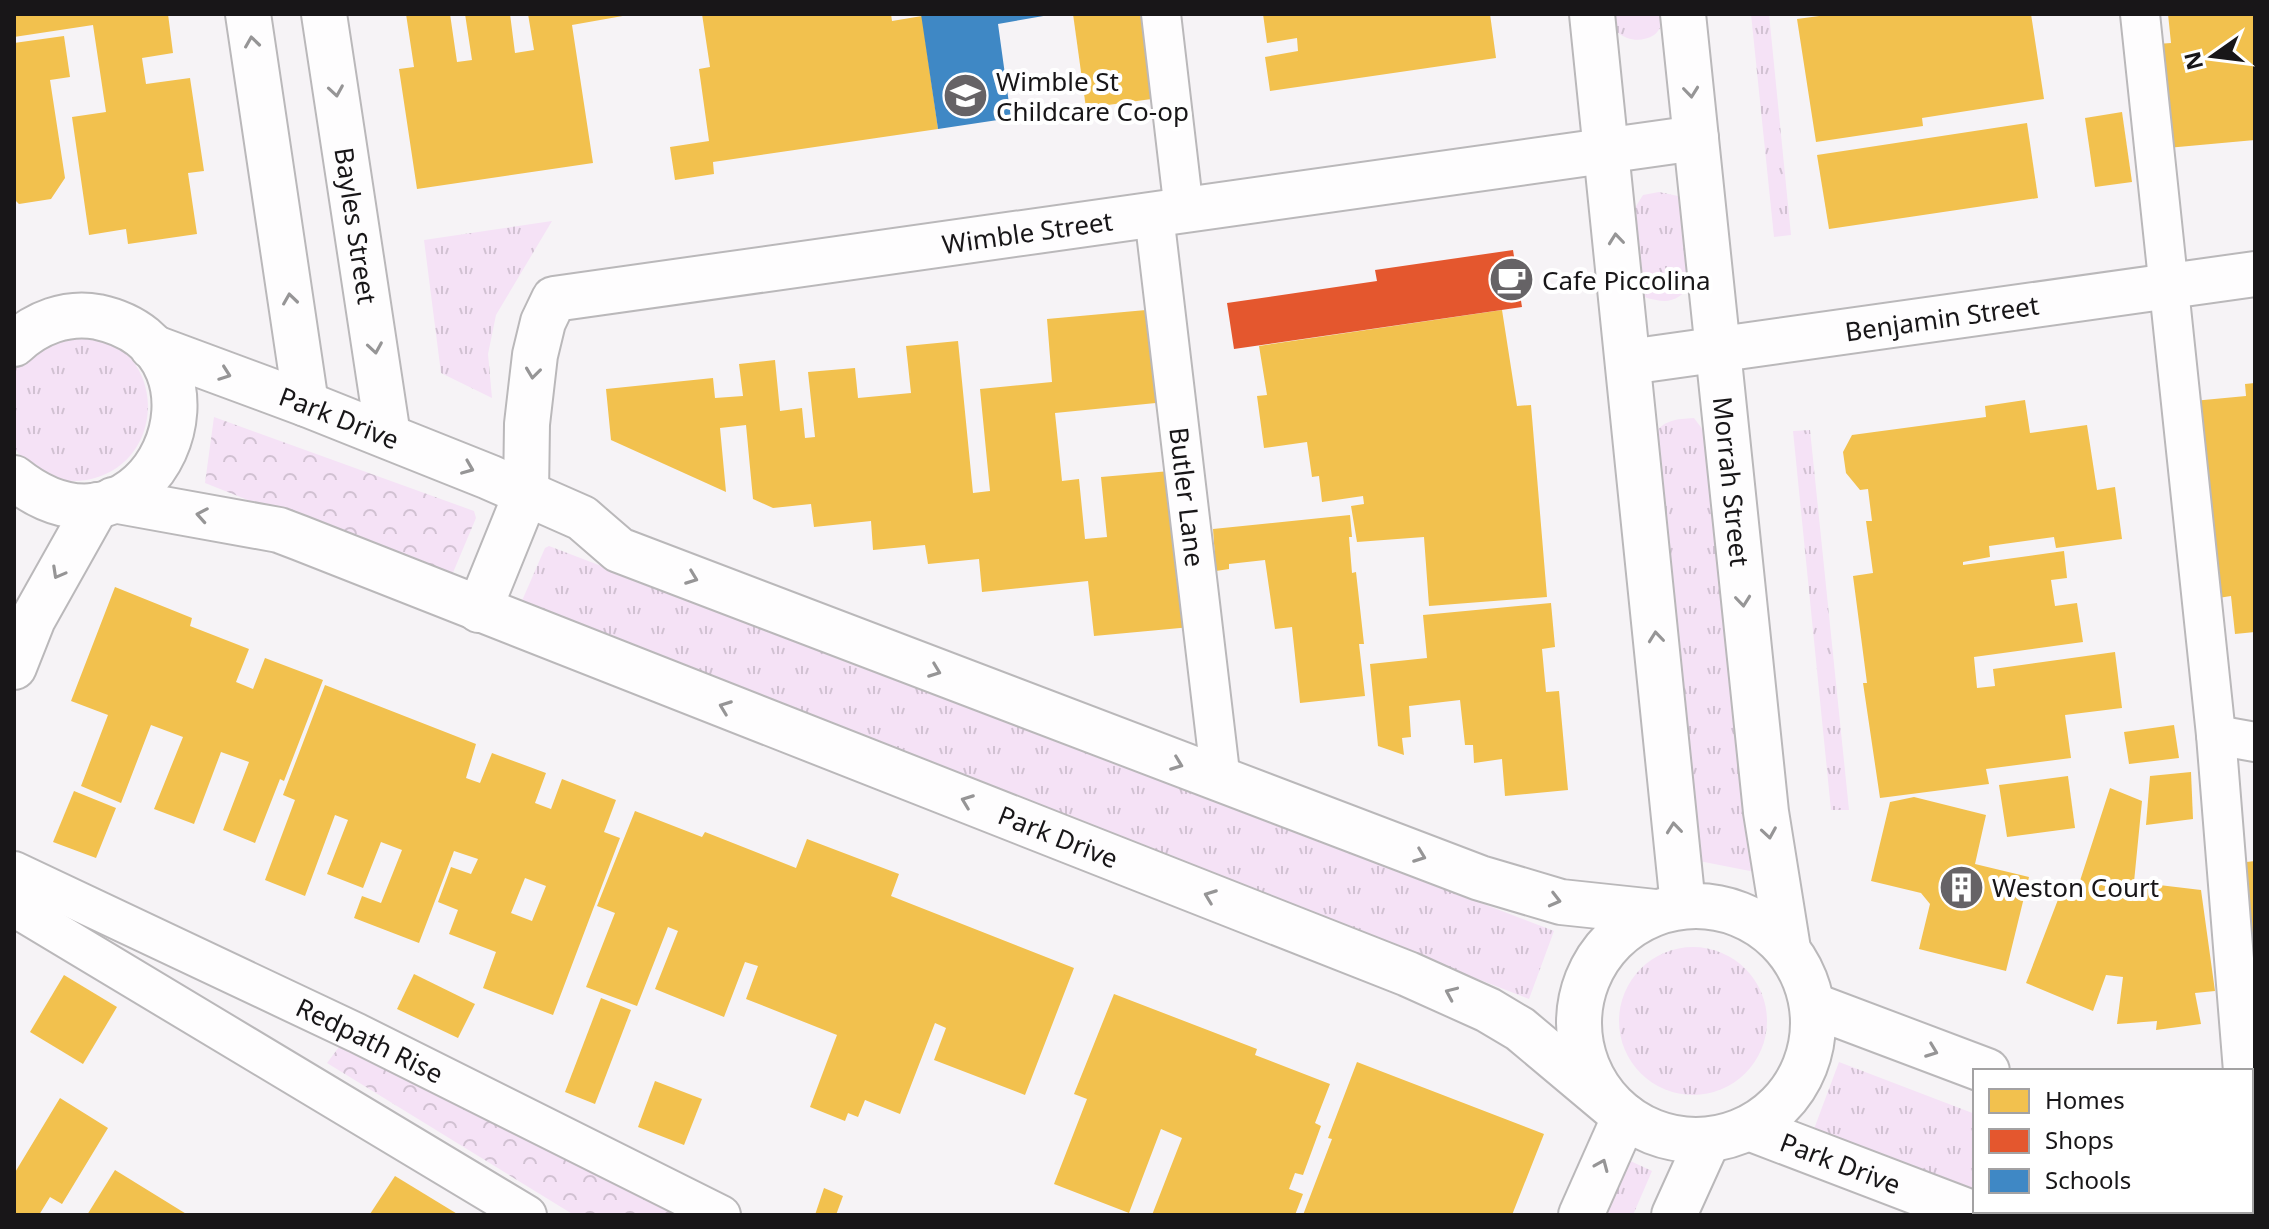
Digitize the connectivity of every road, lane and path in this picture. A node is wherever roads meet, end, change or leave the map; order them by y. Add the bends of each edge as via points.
1 (248, 14) edge
2 (324, 14) edge
3 (1161, 14) edge
4 (1592, 14) edge
5 (1683, 14) edge
6 (2140, 14) edge
7 (1696, 138) junction
8 (1606, 151) junction
9 (1169, 213) junction
10 (2255, 274) edge
11 (2170, 287) junction
12 (14, 300) edge
13 (94, 316) junction
14 (14, 344) edge
15 (152, 347) junction
16 (1716, 350) junction
17 (1629, 362) junction
18 (306, 404) junction
19 (388, 436) junction
20 (14, 478) edge
21 (526, 494) junction
22 (105, 502) junction
23 (479, 610) junction
24 (14, 667) edge
25 (2216, 735) junction
26 (2255, 742) edge
27 (1221, 781) junction
28 (14, 871) edge
29 (14, 907) edge
30 (1669, 909) junction
31 (1788, 949) junction
32 (1812, 1005) junction
33 (1982, 1069) edge
34 (2243, 1069) edge
35 (1619, 1111) junction
36 (1729, 1134) junction
37 (527, 1215) edge
38 (721, 1215) edge
39 (1581, 1215) edge
40 (1674, 1215) edge
41 (1977, 1215) edge

18 -> 1 street
2 -> 19 street, Bayles Street
3 - 9 lane, Butler Lane
4 - 8 street
5 -> 7 street, Morrah Street
6 - 11 lane
7 - 8 street, Wimble Street
7 - 16 street, Morrah Street
8 - 9 street, Wimble Street
17 -> 8 street
9 -> 21 street, Wimble Street via 554,299 535,355
9 - 27 lane, Butler Lane
10 - 11 street, Benjamin Street
11 - 16 street, Benjamin Street
11 - 25 lane
12 - 13 street
13 - 14 street via 47,322
13 - 15 street, Park Drive via 115,322
15 -> 18 street, Park Drive
15 - 22 street via 174,395 169,446 137,488
16 - 17 street, Benjamin Street
16 -> 31 street, Morrah Street via 1766,812
30 -> 17 street
18 - 19 street, Park Drive
19 -> 21 street, Park Drive
20 - 22 street, Park Drive via 39,496 67,505
21 - 23 street
21 -> 27 street, Park Drive via 582,518 619,550
23 -> 22 street, Park Drive via 279,530
22 -> 24 street via 33,619
35 -> 23 street, Park Drive via 1520,1029 1408,974
25 - 26 lane
25 - 34 lane
27 -> 30 street, Park Drive via 1480,878 1561,902
28 - 38 lane, Redpath Rise via 357,1033
29 - 37 lane
30 - 31 street via 1721,908 1758,923
30 - 35 street via 1621,933 1595,962 1581,999 1579,1038 1591,1075
31 - 32 street
32 -> 33 street
32 - 36 street via 1812,1042 1801,1077 1779,1107
35 - 36 street via 1650,1131 1678,1140
39 -> 35 street
36 - 40 street
36 - 41 street, Park Drive

